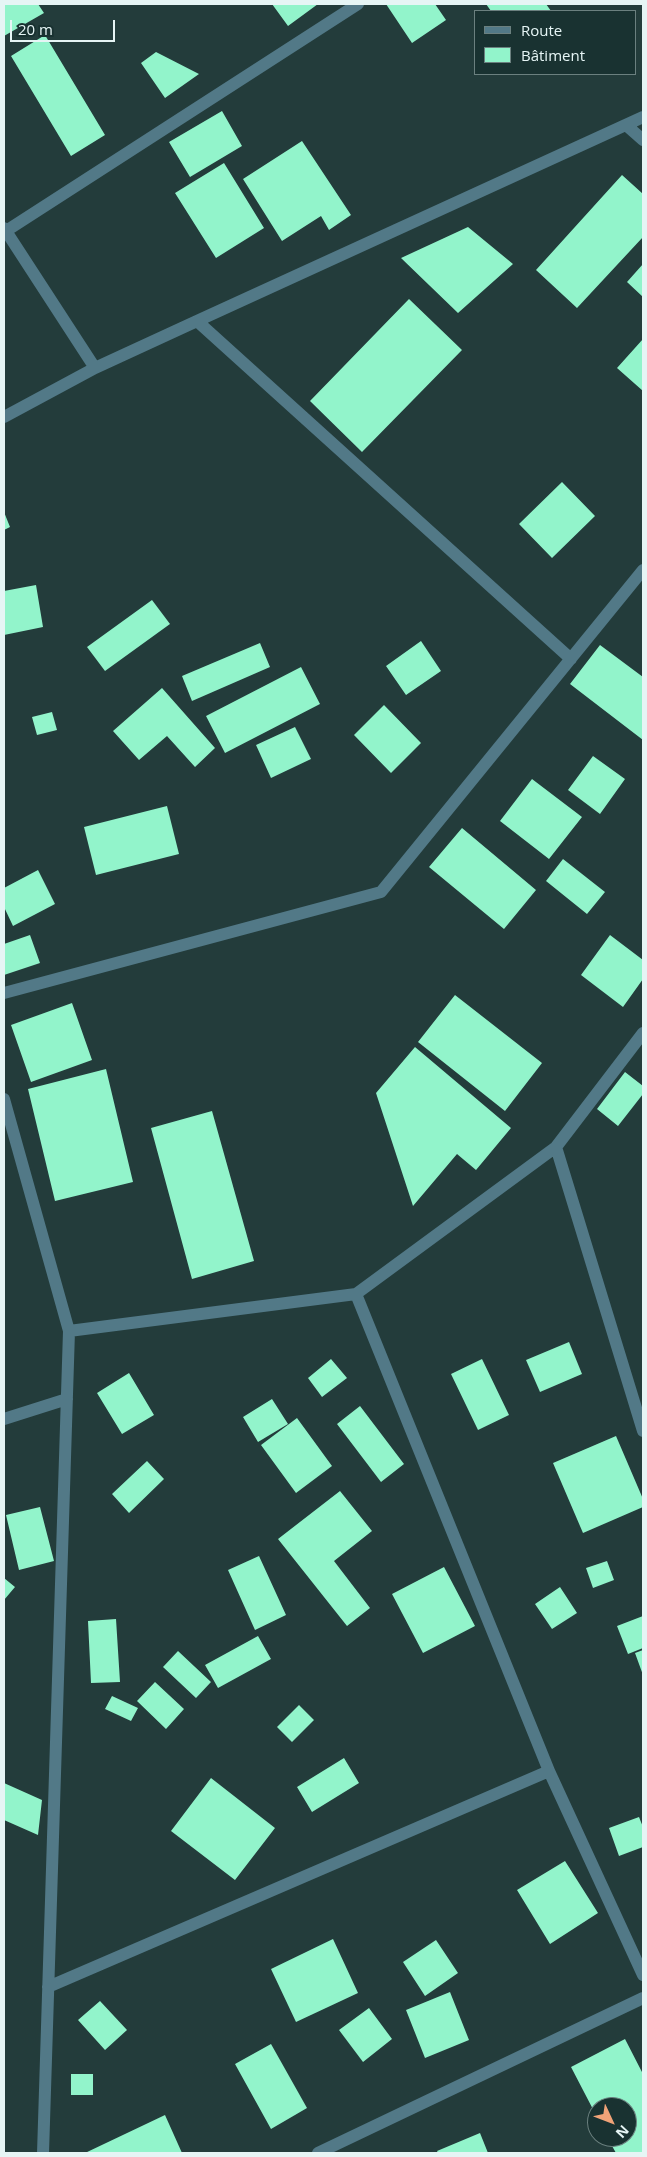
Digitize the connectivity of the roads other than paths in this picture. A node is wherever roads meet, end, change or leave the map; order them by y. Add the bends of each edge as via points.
1 (358, 4) edge
2 (643, 117) edge
3 (626, 125) junction
4 (643, 140) edge
5 (5, 229) edge
6 (197, 320) junction
7 (96, 368) junction
8 (4, 417) edge
9 (643, 570) edge
10 (571, 659) junction
11 (4, 993) edge
12 (643, 1033) edge
13 (4, 1099) edge
14 (556, 1147) junction
15 (356, 1294) junction
16 (69, 1331) junction
17 (67, 1399) junction
18 (4, 1419) edge
19 (643, 1431) edge
20 (549, 1771) junction
21 (643, 1975) edge
22 (48, 1987) junction
23 (643, 1998) edge
24 (43, 2153) edge
25 (318, 2153) edge

1 - 5 street
2 - 3 street
3 - 4 street
3 - 6 street
5 - 7 street
6 - 7 street
6 - 10 street
7 - 8 street
9 - 10 street
10 - 11 street via 380,892
12 - 14 street
13 - 16 street
14 - 15 street
14 - 19 street
15 - 16 street
15 - 20 street
16 - 17 street
17 - 18 street
17 - 22 street
20 - 21 street
20 - 22 street
22 - 24 street
23 - 25 street

